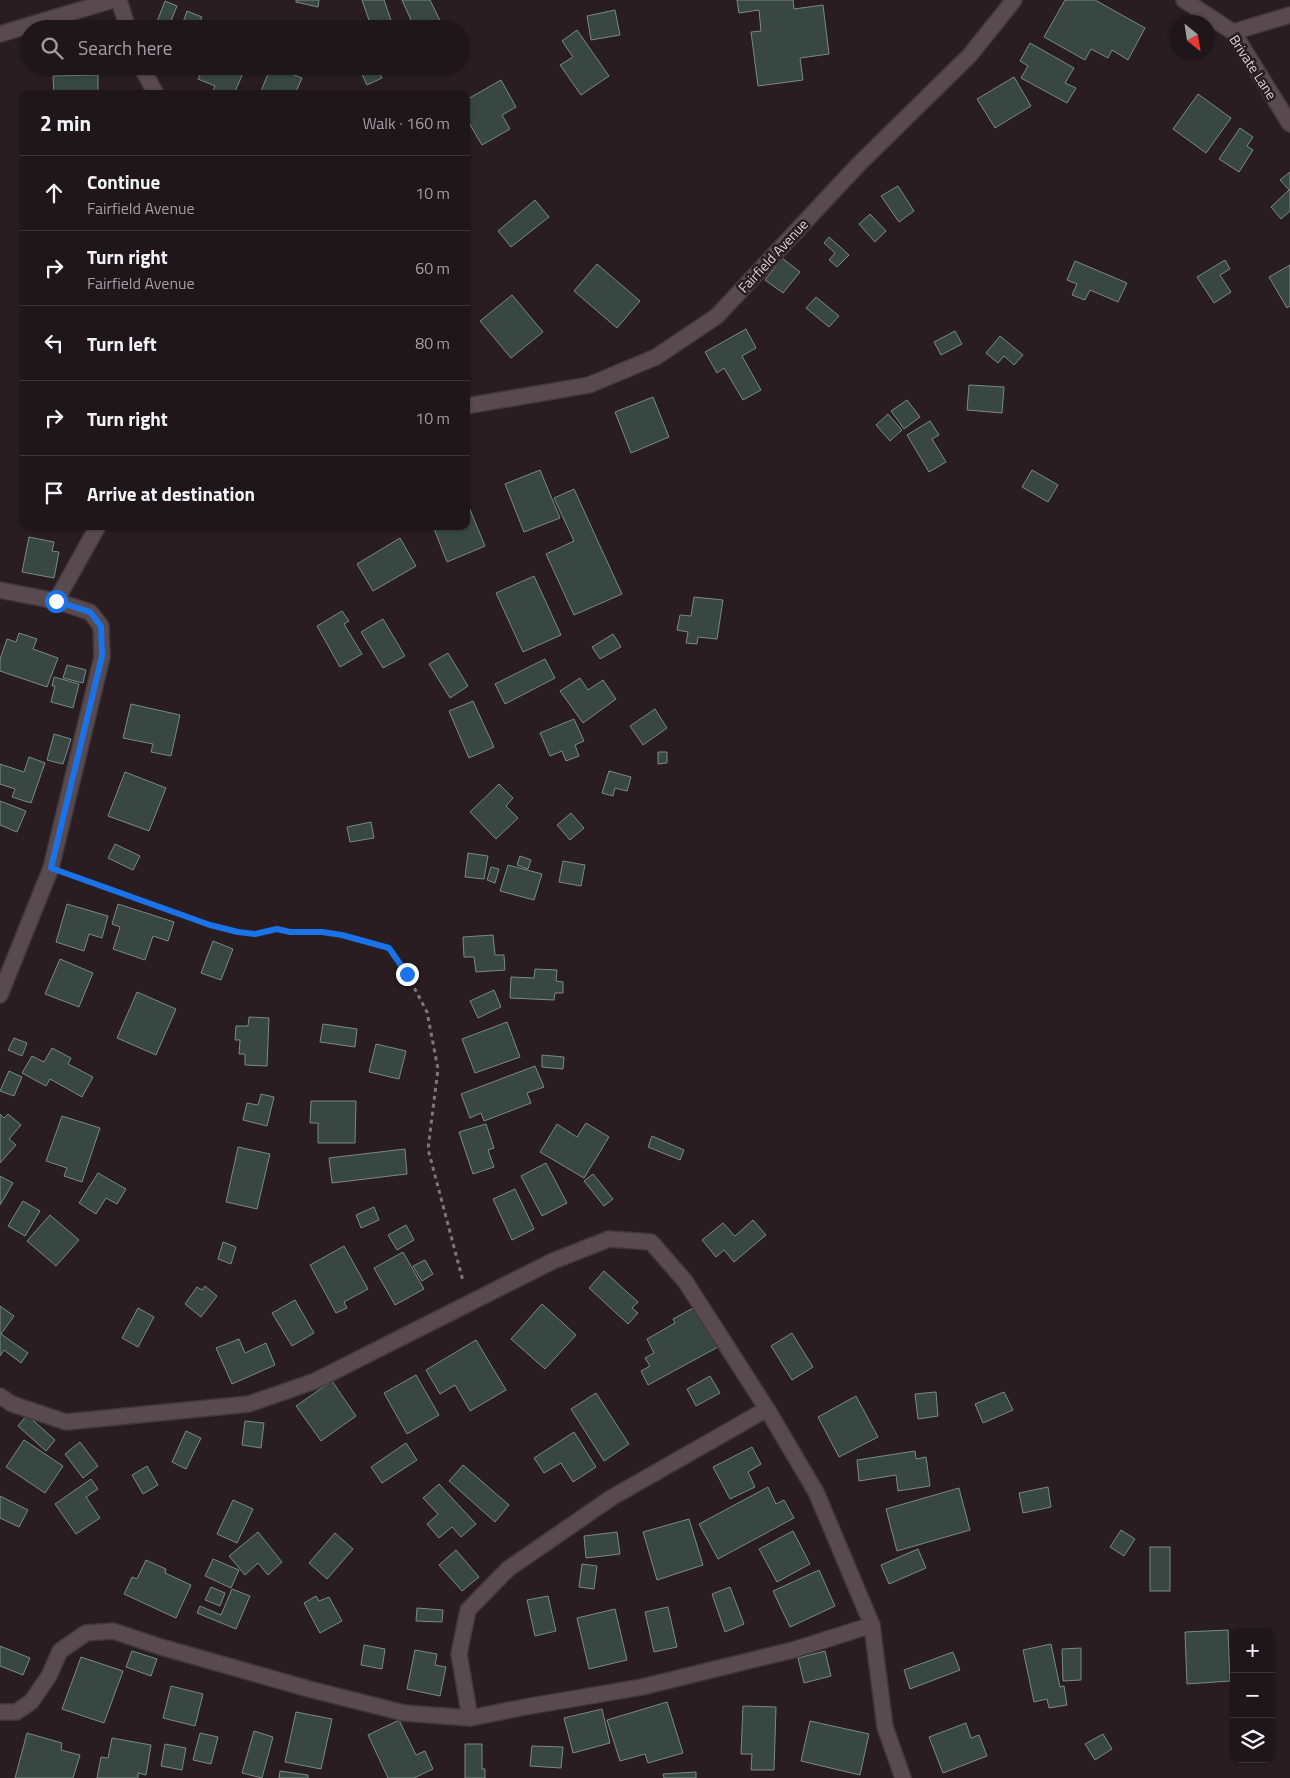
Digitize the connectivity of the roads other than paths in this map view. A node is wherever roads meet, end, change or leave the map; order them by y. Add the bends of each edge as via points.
1 (113, 0) edge
2 (119, 0) edge
3 (1014, 0) edge
4 (1184, 0) edge
5 (1290, 15) edge
6 (47, 20) edge
7 (125, 20) edge
8 (20, 28) edge
9 (1233, 32) junction
10 (0, 34) edge
11 (146, 75) edge
12 (154, 90) edge
13 (1290, 124) edge
14 (470, 405) edge
15 (96, 530) edge
16 (0, 590) edge
17 (56, 601) junction
18 (0, 995) edge
19 (0, 1396) edge
20 (767, 1409) junction
21 (872, 1626) junction
22 (0, 1712) edge
23 (470, 1718) junction
24 (903, 1778) edge

1 - 6 street
2 - 7 street
3 - 14 street, Fairfield Avenue via 970,55 858,165 717,316 656,357 589,385
4 - 9 street, Brivate Lane
5 - 9 street
8 - 10 street
9 - 13 street, Brivate Lane
11 - 12 street
15 - 17 street
16 - 17 street
17 - 18 street via 90,612 101,626 102,656 51,868
19 - 20 street via 12,1404 66,1422 249,1404 315,1381 553,1261 609,1239 651,1242 685,1281
20 - 21 street via 816,1492
20 - 23 street via 611,1498 508,1569 468,1610 459,1654
21 - 23 street via 792,1650 642,1687
21 - 24 street via 885,1727
22 - 23 street via 16,1712 31,1702 49,1676 60,1651 86,1634 113,1631 404,1713

